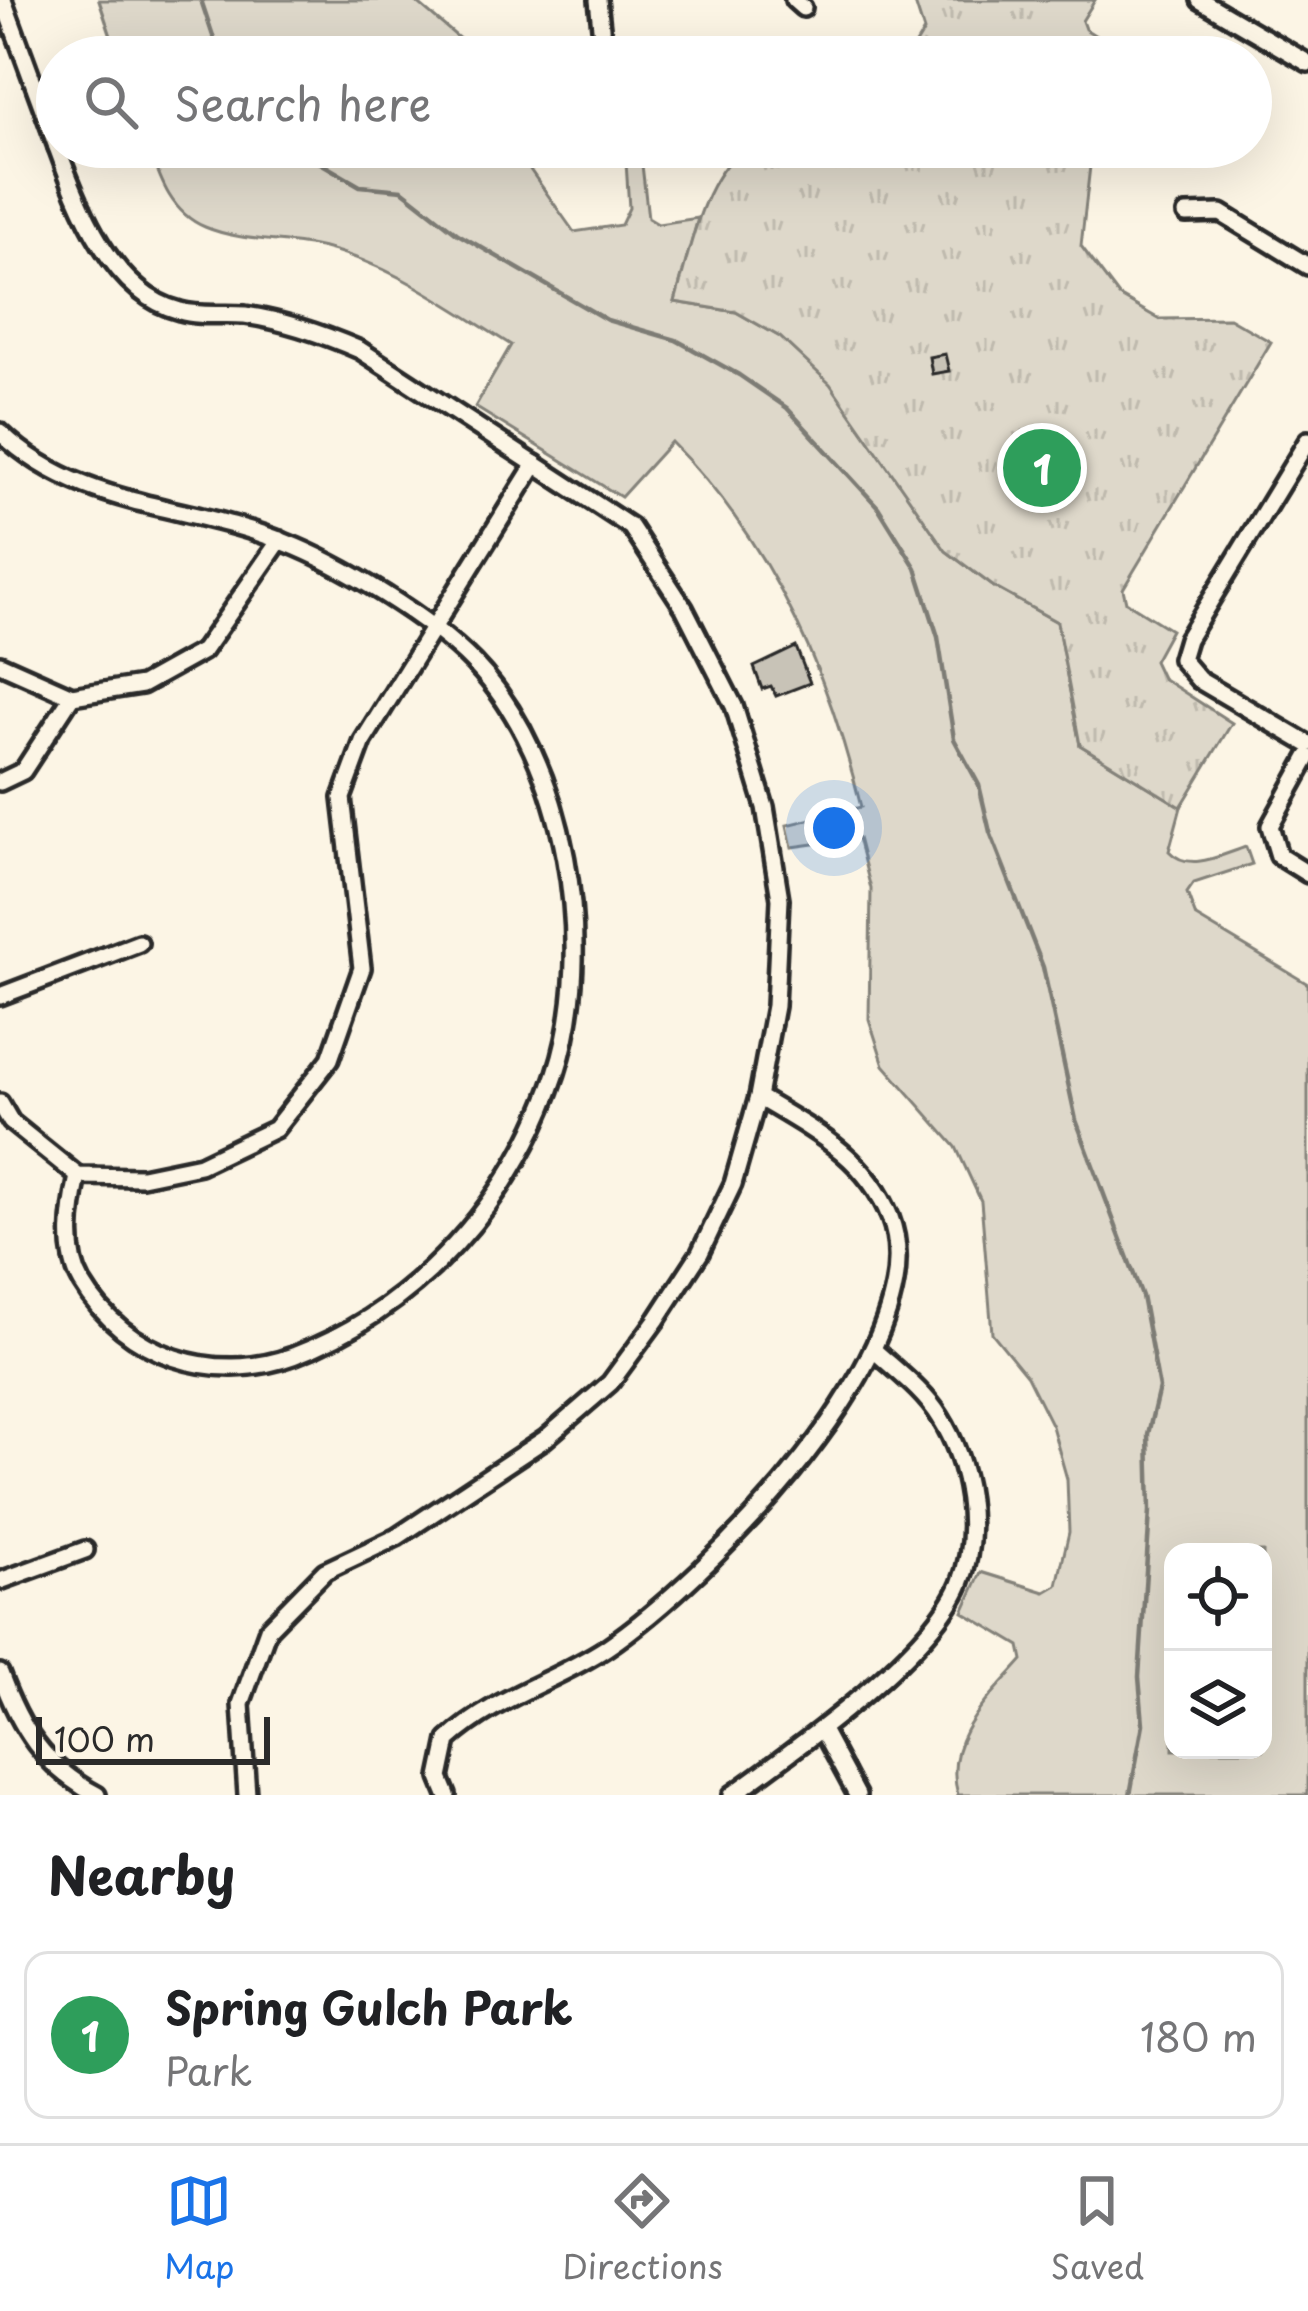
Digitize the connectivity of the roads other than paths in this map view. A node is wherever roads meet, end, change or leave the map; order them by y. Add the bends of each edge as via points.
1 (3, 0) edge
2 (598, 0) edge
3 (1200, 0) edge
4 (602, 36) edge
5 (1262, 36) edge
6 (1272, 42) edge
7 (1308, 63) edge
8 (36, 90) edge
9 (65, 168) edge
10 (1186, 214) dead end
11 (1308, 266) edge
12 (0, 432) edge
13 (1308, 440) edge
14 (535, 464) junction
15 (280, 540) junction
16 (431, 626) junction
17 (0, 664) edge
18 (72, 696) junction
19 (1308, 744) edge
20 (1308, 757) edge
21 (0, 782) edge
22 (1308, 874) edge
23 (140, 943) dead end
24 (0, 995) edge
25 (758, 1097) junction
26 (0, 1102) edge
27 (6, 1124) edge
28 (78, 1176) junction
29 (876, 1352) junction
30 (85, 1550) dead end
31 (0, 1581) edge
32 (0, 1673) edge
33 (822, 1730) junction
34 (97, 1795) edge
35 (247, 1795) edge
36 (447, 1795) edge
37 (732, 1795) edge
38 (857, 1795) edge

1 - 8 street
2 - 4 street
3 - 5 street
6 - 7 street
9 - 14 street via 83,218 122,275 178,311 246,316 360,350
10 - 11 street via 1221,213
12 - 15 street via 74,484
13 - 19 street via 1181,659 1199,680
14 - 16 street
14 - 25 street via 631,527 734,706 765,807 780,899 775,1006
15 - 16 street
15 - 18 street via 202,651 142,685
16 - 28 street via 363,741 342,799 362,968 330,1059 274,1130 200,1165 142,1177
16 - 28 street via 476,665 520,731 552,797 568,871 574,961 567,1041 542,1116 492,1200 447,1256 328,1342 263,1367 199,1368 125,1334 80,1280 69,1220
17 - 18 street
18 - 21 street via 23,771
20 - 22 street via 1270,826 1279,856
23 - 24 street
25 - 29 street via 836,1144 867,1175 892,1221 895,1272
25 - 35 street via 733,1184 700,1253 610,1383 475,1489 325,1570 268,1629 241,1705
26 - 27 street
27 - 28 street
29 - 33 street via 939,1415 967,1475 968,1540 960,1585 946,1605 894,1666
29 - 36 street via 770,1501 726,1548 604,1649 526,1686 448,1739 440,1778
30 - 31 street
32 - 34 street via 33,1744 64,1778
33 - 37 street
33 - 38 street

